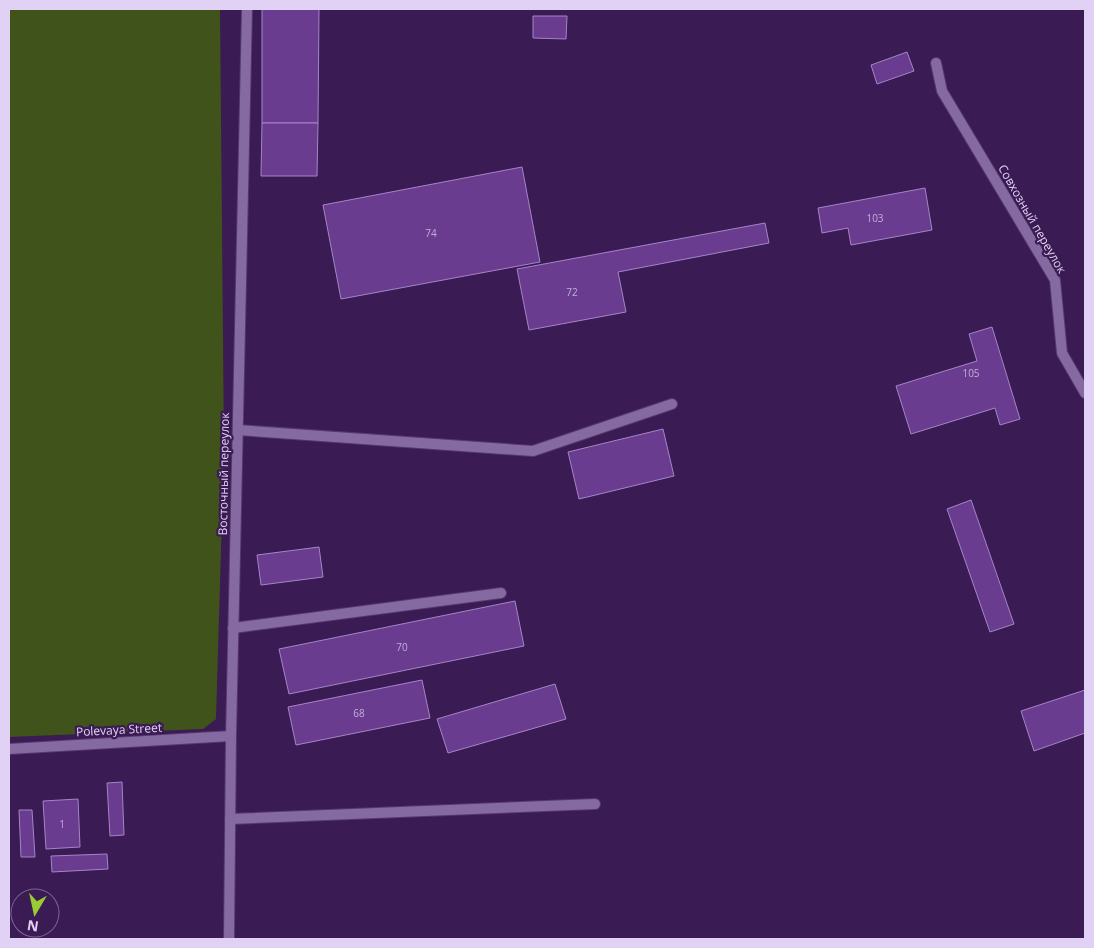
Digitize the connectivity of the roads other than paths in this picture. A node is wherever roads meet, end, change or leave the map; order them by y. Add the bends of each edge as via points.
1 (247, 9) edge
2 (936, 63) dead end
3 (1085, 393) edge
4 (672, 404) dead end
5 (238, 430) junction
6 (501, 593) dead end
7 (234, 628) junction
8 (231, 736) junction
9 (9, 749) edge
10 (595, 804) dead end
11 (230, 819) junction
12 (229, 939) edge

1 - 5 street, Восточный переулок
2 - 3 street, Совхозный переулок via 942,91 1055,280 1062,353
4 - 5 street via 533,451
5 - 7 street, Восточный переулок
6 - 7 street
7 - 8 street, Восточный переулок
8 - 9 street, Polevaya Street
8 - 11 street, Восточный переулок
10 - 11 street
11 - 12 street, Восточный переулок

